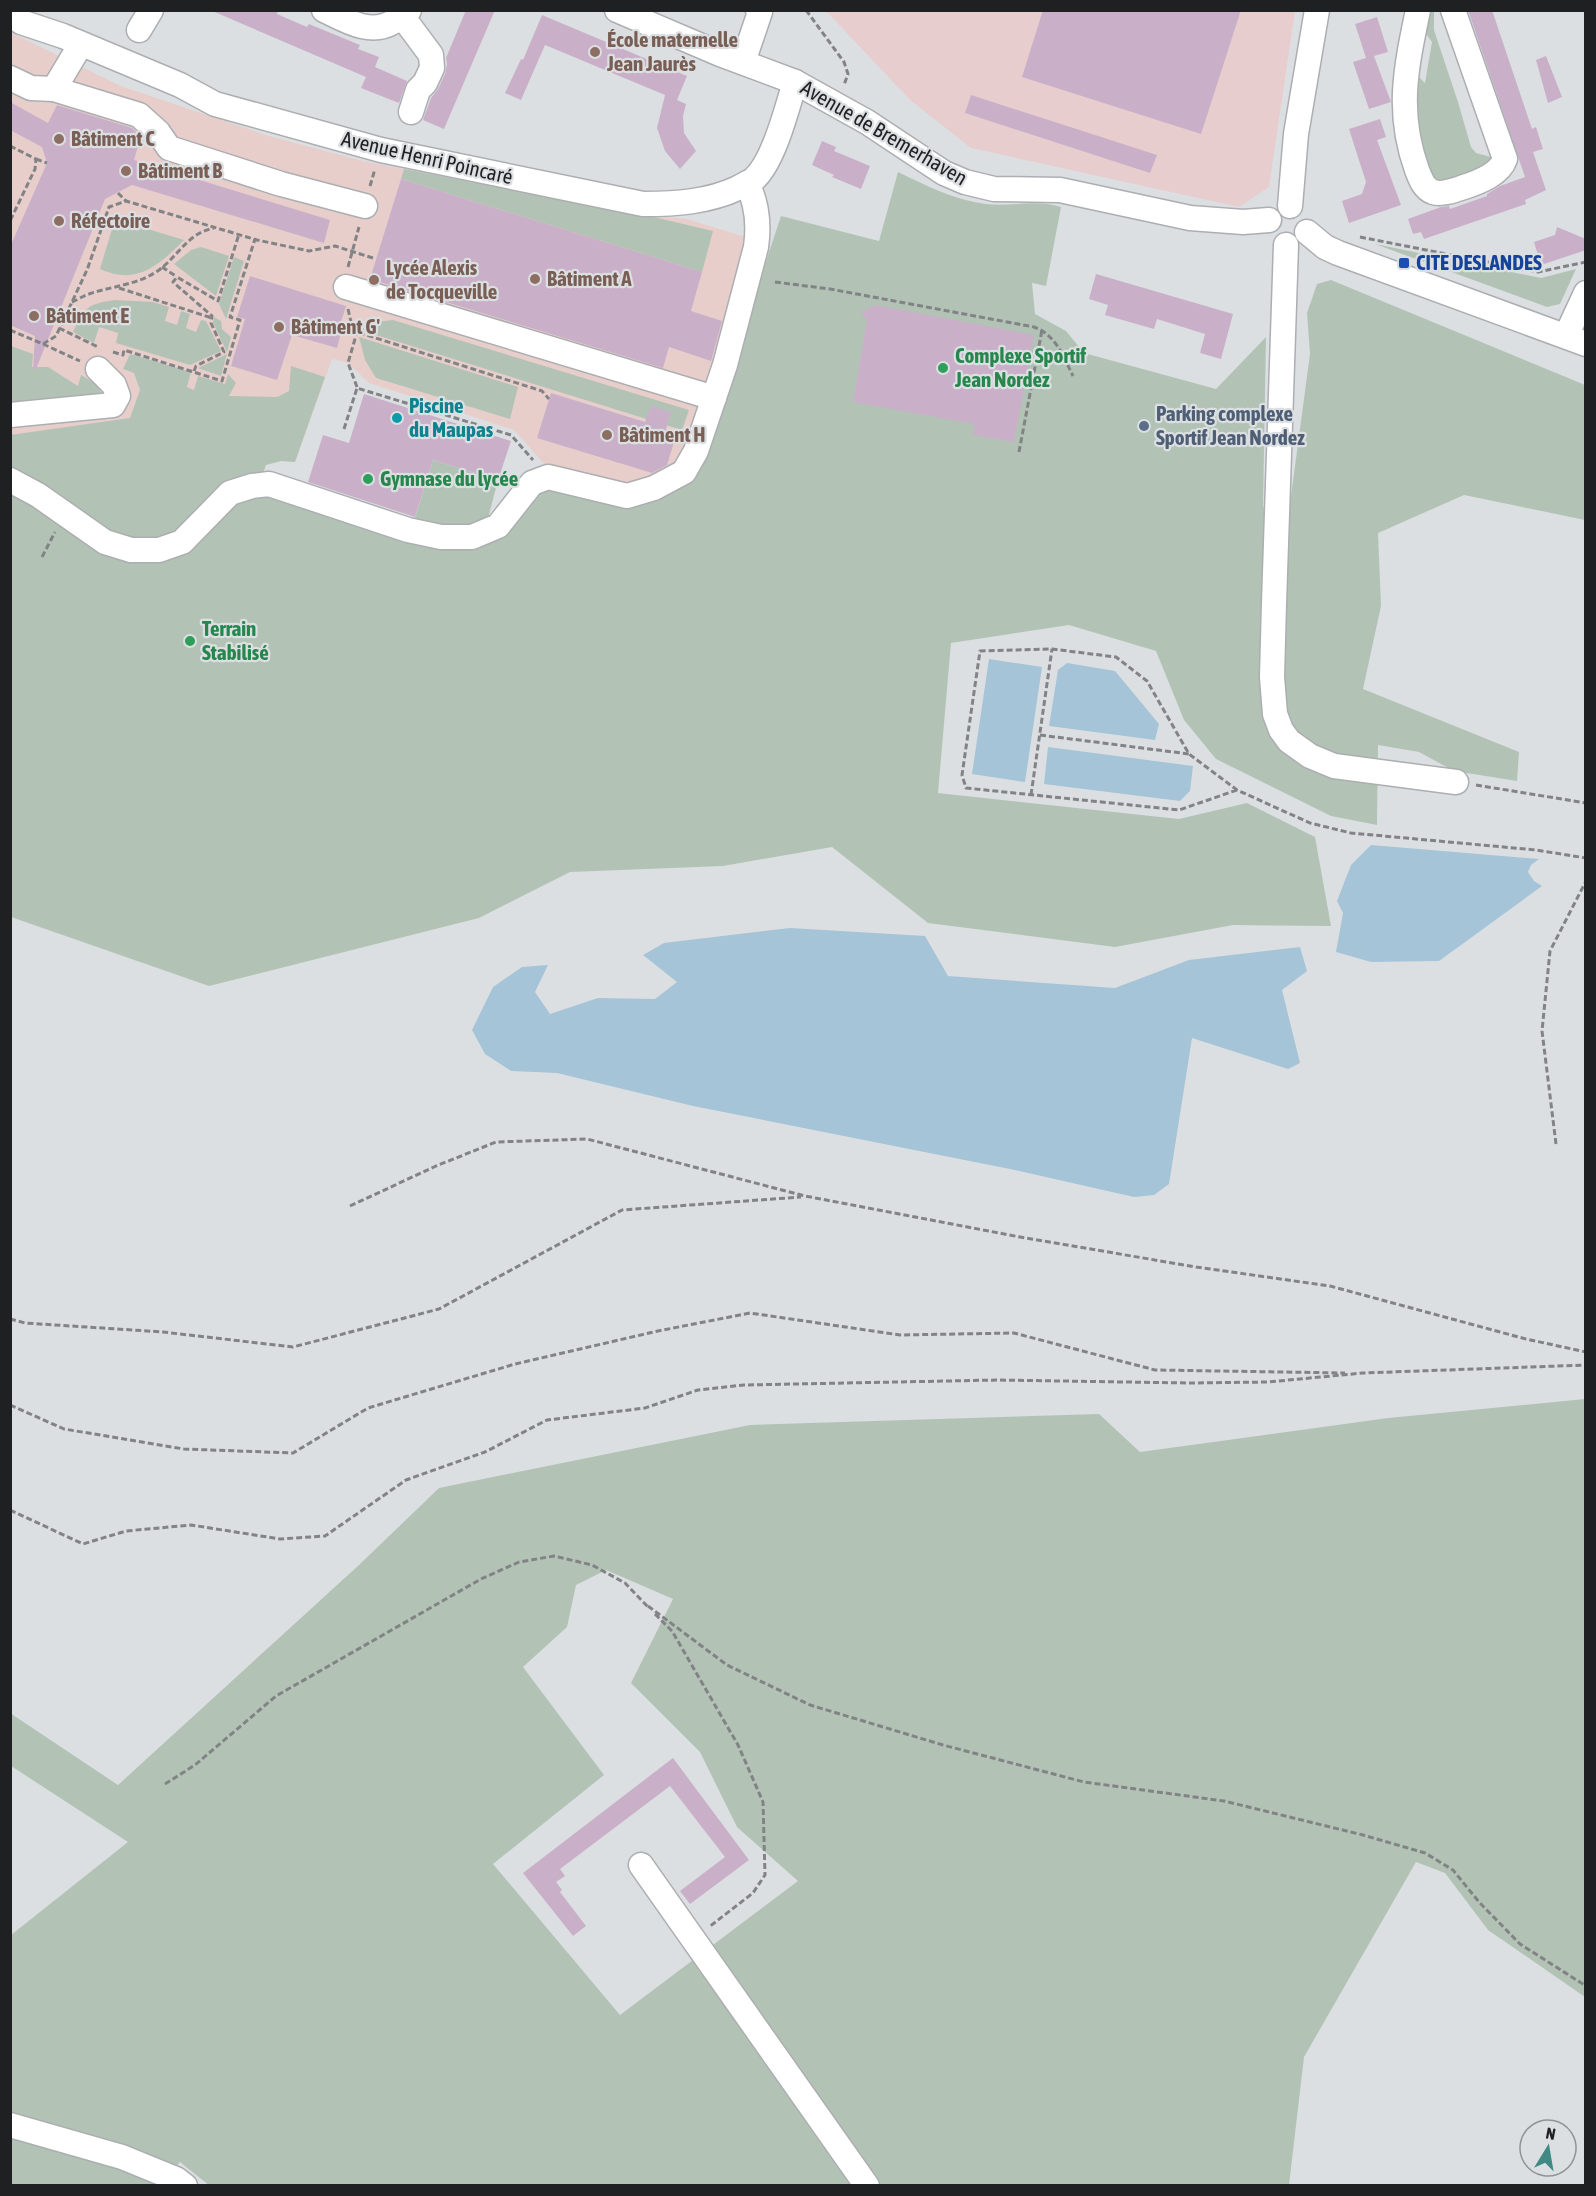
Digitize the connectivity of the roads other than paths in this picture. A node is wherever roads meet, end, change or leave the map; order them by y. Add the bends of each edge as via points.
1 (324, 10) edge
2 (617, 10) edge
3 (758, 10) edge
4 (1317, 10) edge
5 (1418, 10) edge
6 (1453, 10) edge
7 (406, 13) edge
8 (10, 15) edge
9 (81, 44) junction
10 (743, 62) junction
11 (10, 78) edge
12 (795, 82) junction
13 (54, 89) junction
14 (411, 112) dead end
15 (747, 183) junction
16 (365, 206) dead end
17 (1290, 206) junction
18 (1269, 220) junction
19 (1307, 232) junction
20 (1286, 245) junction
21 (346, 287) road end
22 (1585, 297) edge
23 (1576, 340) edge
24 (98, 369) road end
25 (714, 398) junction
26 (10, 415) edge
27 (10, 480) edge
28 (1456, 782) road end
29 (641, 1865) dead end
30 (10, 2126) edge
31 (185, 2186) edge
32 (867, 2186) edge

1 - 7 street via 365,27 384,26
2 - 10 street, Avenue de Bremerhaven
3 - 10 street
4 - 17 street via 1296,134
5 - 6 street via 1403,108 1414,162 1425,187 1443,193 1475,183 1498,169 1504,153
7 - 14 street via 431,55 432,68 418,90
8 - 9 street, Avenue Henri Poincaré
9 - 13 street
9 - 15 street, Avenue Henri Poincaré via 180,85 215,104 381,150 577,192 643,204 669,204 711,198
10 - 12 street, Avenue de Bremerhaven
11 - 13 street via 31,88
12 - 15 street, Avenue Henri Poincaré via 775,143 763,168
12 - 18 street, Avenue de Bremerhaven via 944,172 980,187 1060,190 1191,218
13 - 16 street via 139,114 169,148
15 - 25 street via 759,228 756,248
17 - 18 street via 1279,207
17 - 19 street via 1304,213
18 - 20 street via 1270,235
19 - 20 street via 1299,242
19 - 23 street via 1338,253
20 - 28 street via 1272,677 1275,714 1289,741 1334,766
21 - 25 street
22 - 23 street
24 - 26 street via 114,385 118,396 113,405
25 - 27 street via 696,451 684,472 654,488 627,496 548,477 532,483 498,526 472,537 441,537 408,530 269,484 230,493 182,542 159,550 131,550 105,542
29 - 32 street
30 - 31 street via 122,2157

